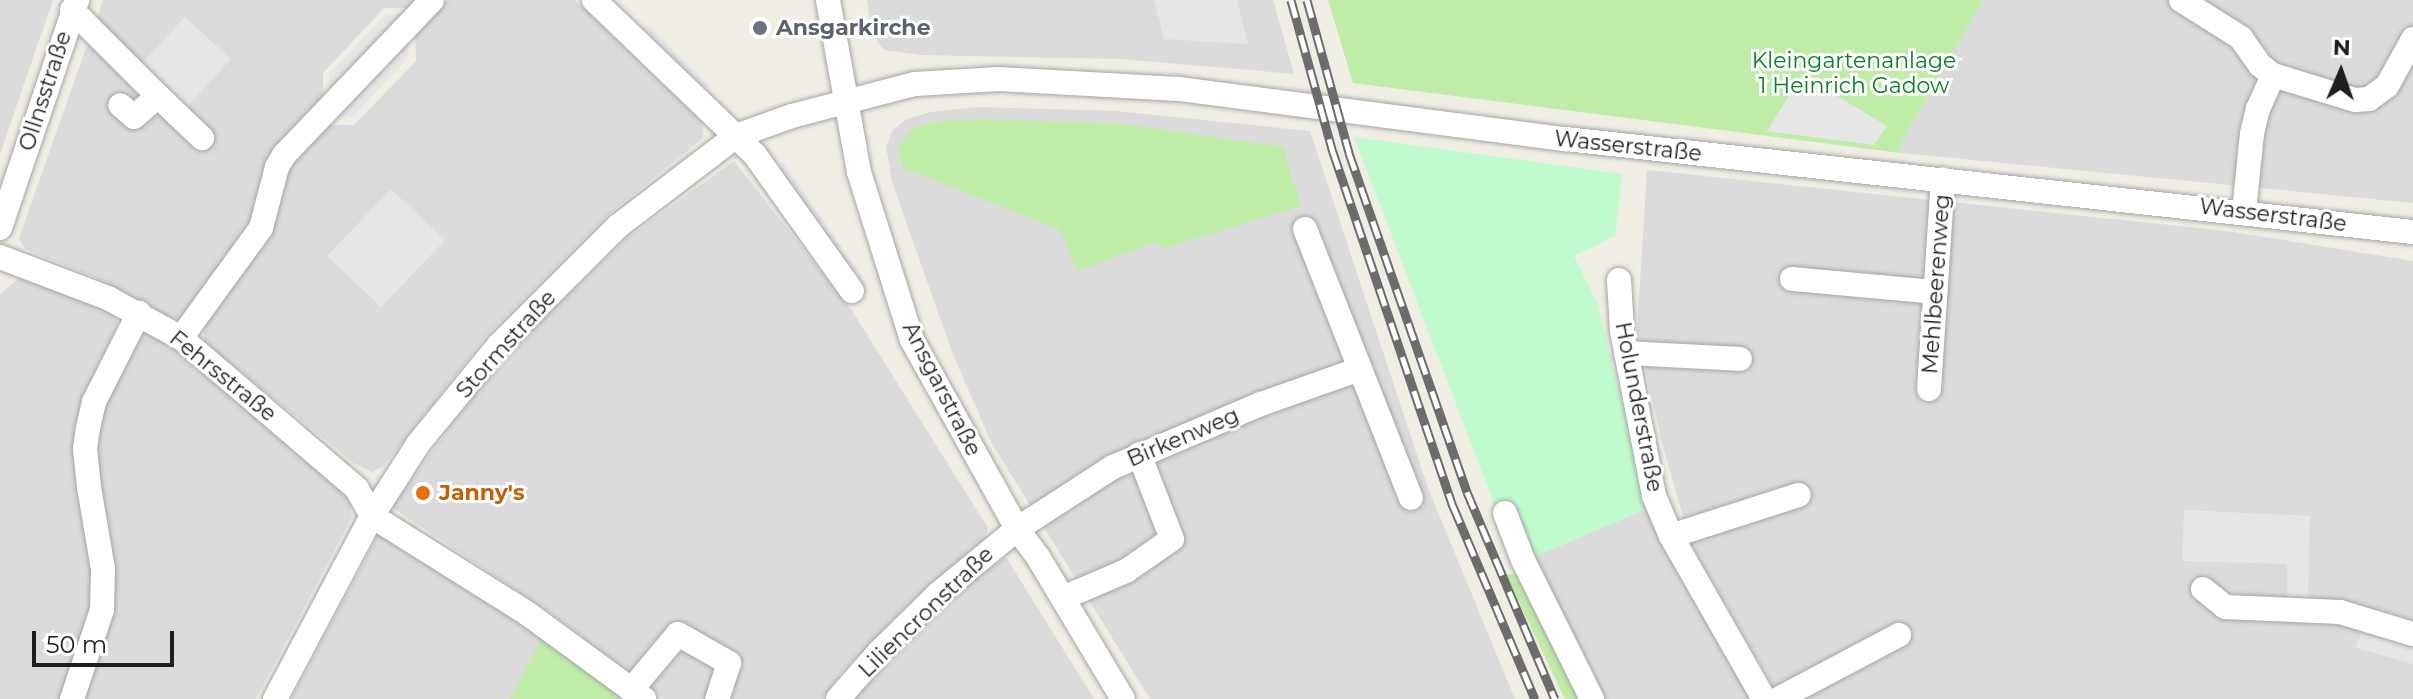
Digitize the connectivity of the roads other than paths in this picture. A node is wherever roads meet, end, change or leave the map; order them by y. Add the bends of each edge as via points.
1 (432, 0) edge
2 (594, 0) edge
3 (828, 0) edge
4 (2181, 0) edge
5 (75, 5) edge
6 (2413, 39) edge
7 (2273, 75) junction
8 (158, 96) junction
9 (845, 102) junction
10 (120, 105) dead end
11 (736, 136) junction
12 (202, 138) dead end
13 (1943, 179) junction
14 (2244, 211) junction
15 (0, 228) edge
16 (1305, 229) dead end
17 (2413, 232) edge
18 (0, 257) edge
19 (1792, 279) dead end
20 (1619, 280) dead end
21 (852, 291) dead end
22 (1935, 292) junction
23 (139, 313) junction
24 (181, 338) junction
25 (1626, 353) junction
26 (1740, 359) dead end
27 (1360, 369) junction
28 (1929, 389) dead end
29 (1139, 454) junction
30 (1799, 495) dead end
31 (1411, 498) dead end
32 (1505, 513) dead end
33 (372, 516) junction
34 (1017, 529) junction
35 (1671, 536) junction
36 (2203, 589) dead end
37 (1063, 598) junction
38 (2413, 634) edge
39 (1899, 635) dead end
40 (638, 694) edge
41 (72, 699) edge
42 (275, 699) edge
43 (717, 699) edge
44 (838, 699) edge
45 (1123, 699) edge
46 (1592, 699) edge
47 (1764, 699) edge
48 (1778, 699) edge

1 - 24 street via 284,155 261,228
2 - 11 street
3 - 9 street, Ansgarstraße
4 - 7 street via 2241,38
5 - 8 street
5 - 15 street, Ollnsstraße
6 - 7 street via 2387,86 2369,99 2331,94
7 - 14 street via 2252,134
8 - 10 street via 134,117
8 - 12 street
9 - 11 street, Stormstraße
9 - 13 street, Wasserstraße via 915,84 999,79 1179,89 1566,139
9 - 34 street, Ansgarstraße via 859,172 912,340
11 - 21 street via 763,165
11 - 33 street, Stormstraße via 617,227 499,345 418,444
13 - 14 street, Wasserstraße
13 - 22 street, Mehlbeerenweg
14 - 17 street, Wasserstraße
16 - 27 street
18 - 23 street, Fehrsstraße
19 - 22 street
20 - 25 street, Holunderstraße
22 - 28 street, Mehlbeerenweg
23 - 24 street, Fehrsstraße
23 - 41 street via 94,402 88,428 85,449 103,569 102,610
24 - 33 street, Fehrsstraße via 357,489
25 - 26 street
25 - 35 street, Holunderstraße via 1654,496
27 - 29 street, Birkenweg
27 - 31 street
29 - 34 street, Birkenweg
29 - 37 street via 1172,539 1126,571
30 - 35 street
32 - 46 street
33 - 40 street via 528,614
33 - 42 street, Stormstraße
34 - 37 street, Ansgarstraße
34 - 44 street, Liliencronstraße via 918,614
35 - 47 street, Holunderstraße
36 - 38 street via 2225,607 2340,612
37 - 45 street, Ansgarstraße
39 - 48 street
40 - 43 street via 678,634 729,663

